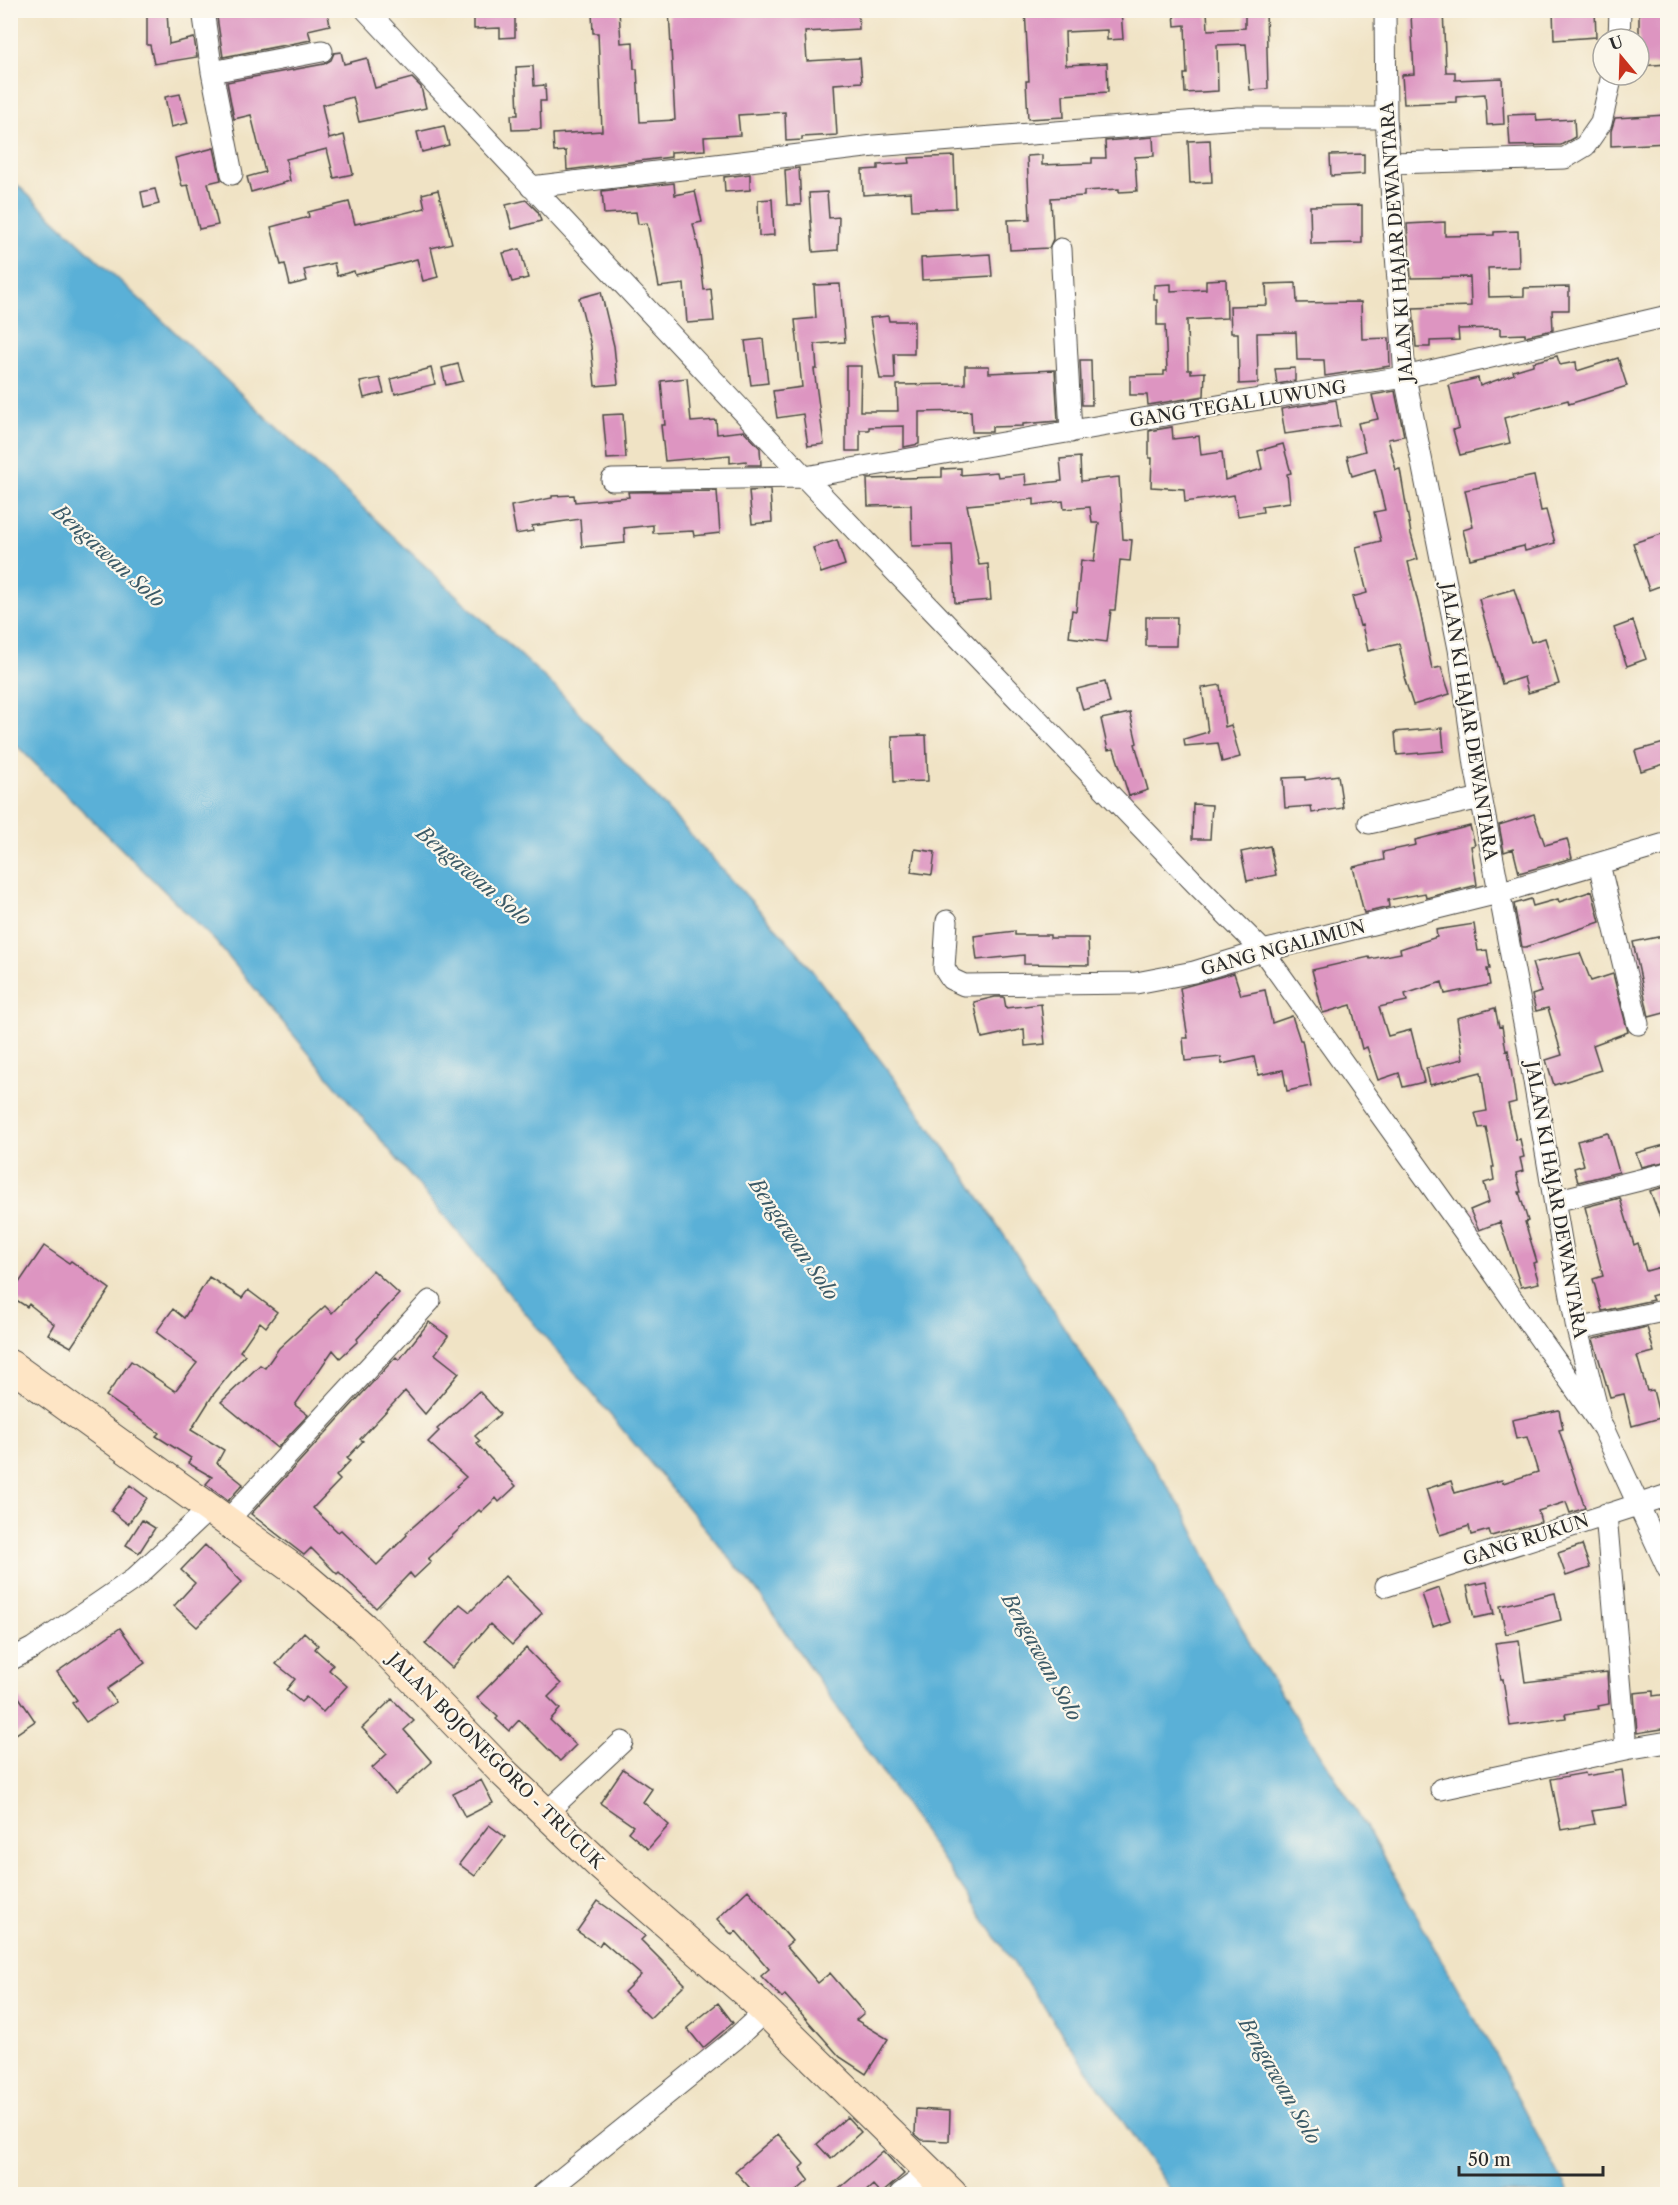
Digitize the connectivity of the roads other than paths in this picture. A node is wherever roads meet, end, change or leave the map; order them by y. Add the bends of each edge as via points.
1 (203, 10) edge
2 (366, 10) edge
3 (1385, 10) edge
4 (1620, 10) edge
5 (1619, 27) edge
6 (322, 51) dead end
7 (212, 72) junction
8 (1609, 87) edge
9 (1386, 118) junction
10 (1391, 163) junction
11 (232, 174) dead end
12 (531, 187) junction
13 (1061, 249) dead end
14 (1668, 316) edge
15 (1406, 377) junction
16 (1071, 432) junction
17 (805, 477) junction
18 (612, 480) dead end
19 (1481, 798) junction
20 (1369, 823) dead end
21 (1668, 843) edge
22 (1599, 864) junction
23 (1498, 893) junction
24 (947, 921) dead end
25 (1263, 951) junction
26 (1638, 1024) dead end
27 (1668, 1173) edge
28 (1555, 1201) junction
29 (430, 1301) dead end
30 (1668, 1310) edge
31 (1577, 1329) junction
32 (10, 1365) edge
33 (1603, 1428) junction
34 (1668, 1495) edge
35 (1638, 1503) junction
36 (1606, 1514) junction
37 (218, 1515) junction
38 (1668, 1569) edge
39 (1386, 1586) dead end
40 (10, 1660) edge
41 (622, 1742) dead end
42 (1668, 1742) edge
43 (1626, 1749) junction
44 (1441, 1789) dead end
45 (546, 1813) junction
46 (765, 2011) junction
47 (929, 2172) junction
48 (543, 2194) edge
49 (900, 2194) edge
50 (952, 2194) edge

1 - 7 street
2 - 12 street
3 - 9 street, JALAN KI HAJAR DEWANTARA
4 - 5 street
6 - 7 street
7 - 11 street
8 - 10 street via 1601,123 1586,146 1565,158
9 - 10 street, JALAN KI HAJAR DEWANTARA
9 - 12 street via 1239,118 874,146
10 - 15 street, JALAN KI HAJAR DEWANTARA
12 - 17 street
13 - 16 street
14 - 15 street, GANG TEGAL LUWUNG
15 - 16 street, GANG TEGAL LUWUNG
15 - 19 street, JALAN KI HAJAR DEWANTARA via 1459,649
16 - 17 street, GANG TEGAL LUWUNG
17 - 18 street, GANG TEGAL LUWUNG
17 - 25 street
19 - 20 street
19 - 23 street, JALAN KI HAJAR DEWANTARA
21 - 22 street, GANG NGALIMUN
22 - 23 street, GANG NGALIMUN
22 - 26 street
23 - 25 street, GANG NGALIMUN
23 - 28 street, JALAN KI HAJAR DEWANTARA
24 - 25 street, GANG NGALIMUN via 944,968 951,979 964,985 1136,983 1194,972
25 - 33 street
27 - 28 street
28 - 31 street, JALAN KI HAJAR DEWANTARA
29 - 37 street
30 - 31 street
31 - 33 street, JALAN KI HAJAR DEWANTARA
32 - 37 street, JALAN BOJONEGORO - TRUCUK
33 - 35 street
34 - 35 street, GANG RUKUN
35 - 36 street, GANG RUKUN
35 - 38 street
36 - 39 street, GANG RUKUN
36 - 43 street
37 - 40 street via 134,1579
37 - 45 street, JALAN BOJONEGORO - TRUCUK via 306,1578 363,1627
41 - 45 street
42 - 43 street
43 - 44 street
45 - 46 street, JALAN BOJONEGORO - TRUCUK
46 - 47 street, JALAN BOJONEGORO - TRUCUK
46 - 48 street
47 - 49 street
47 - 50 street, JALAN BOJONEGORO - TRUCUK

